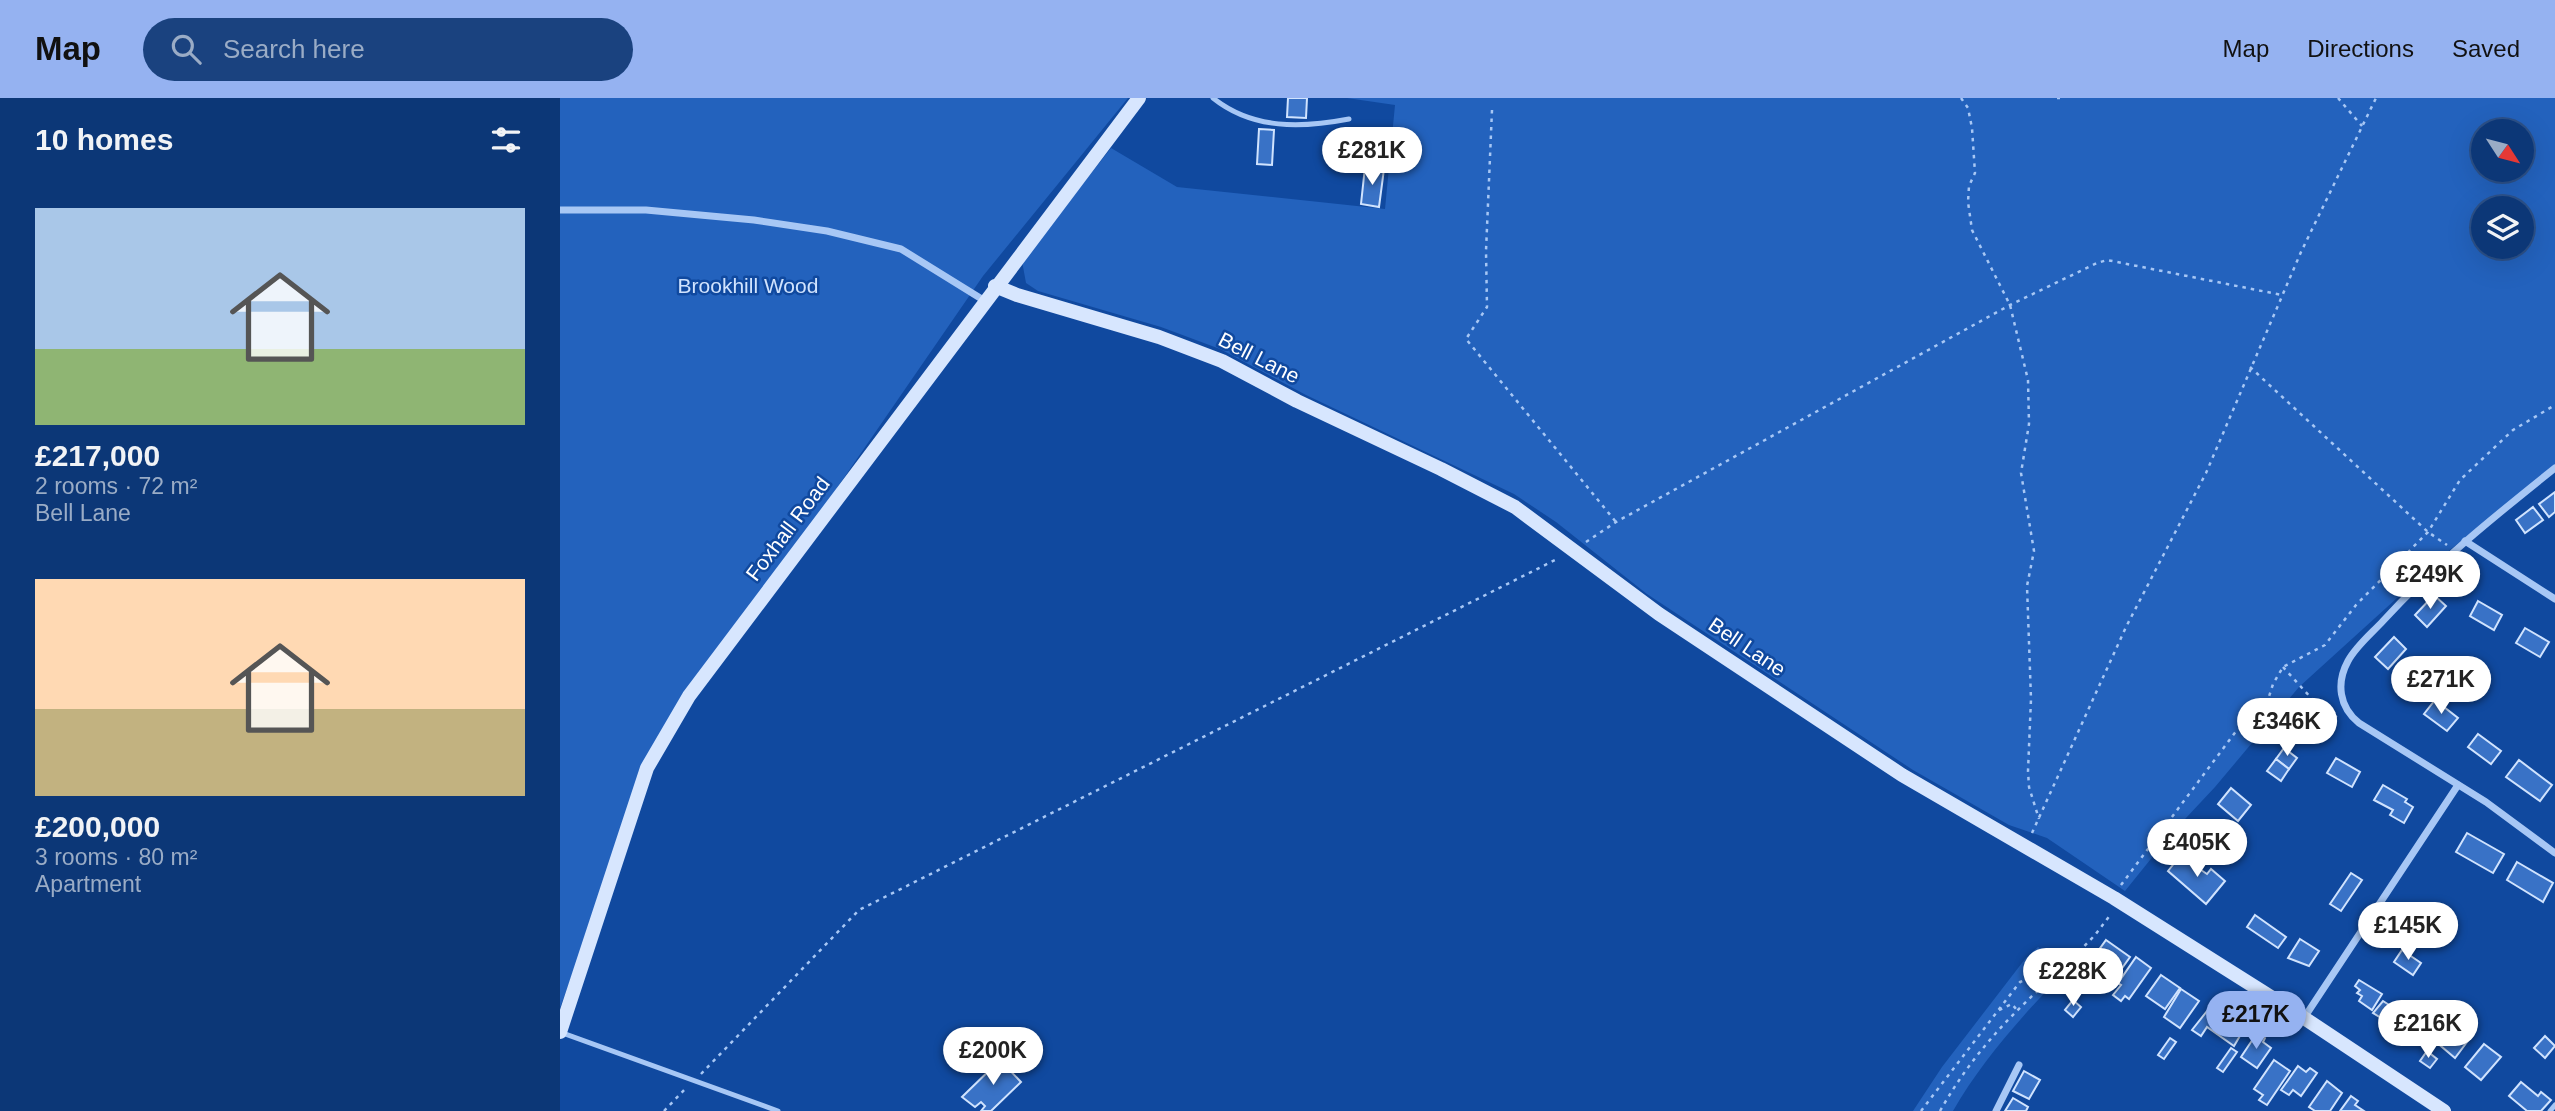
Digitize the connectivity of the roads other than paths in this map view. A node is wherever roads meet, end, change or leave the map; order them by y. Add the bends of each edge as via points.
1 (1139, 98) edge
2 (1213, 98) edge
3 (1349, 119) dead end
4 (560, 210) edge
5 (995, 286) junction
6 (985, 301) junction
7 (2555, 468) edge
8 (2465, 541) junction
9 (2555, 599) edge
10 (2458, 786) junction
11 (2555, 853) edge
12 (2304, 1018) junction
13 (560, 1032) edge
14 (2019, 1065) dead end
15 (2555, 1105) edge
16 (778, 1111) edge
17 (1996, 1111) edge
18 (2444, 1111) edge
19 (2550, 1111) edge

1 - 5 street, Foxhall Road
2 - 3 lane via 1248,118 1282,125
4 - 6 street via 646,210 827,231 901,249
5 - 6 street, Foxhall Road
5 - 12 street, Bell Lane via 1222,361 1487,491 1659,614 1902,775 2114,898
6 - 13 street, Foxhall Road via 666,732 632,809
7 - 8 street
8 - 9 street
8 - 10 street via 2407,594 2349,659 2341,687 2345,707 2359,723
10 - 11 street
10 - 12 street
12 - 18 street, Bell Lane
13 - 16 lane
14 - 17 street
15 - 19 lane

